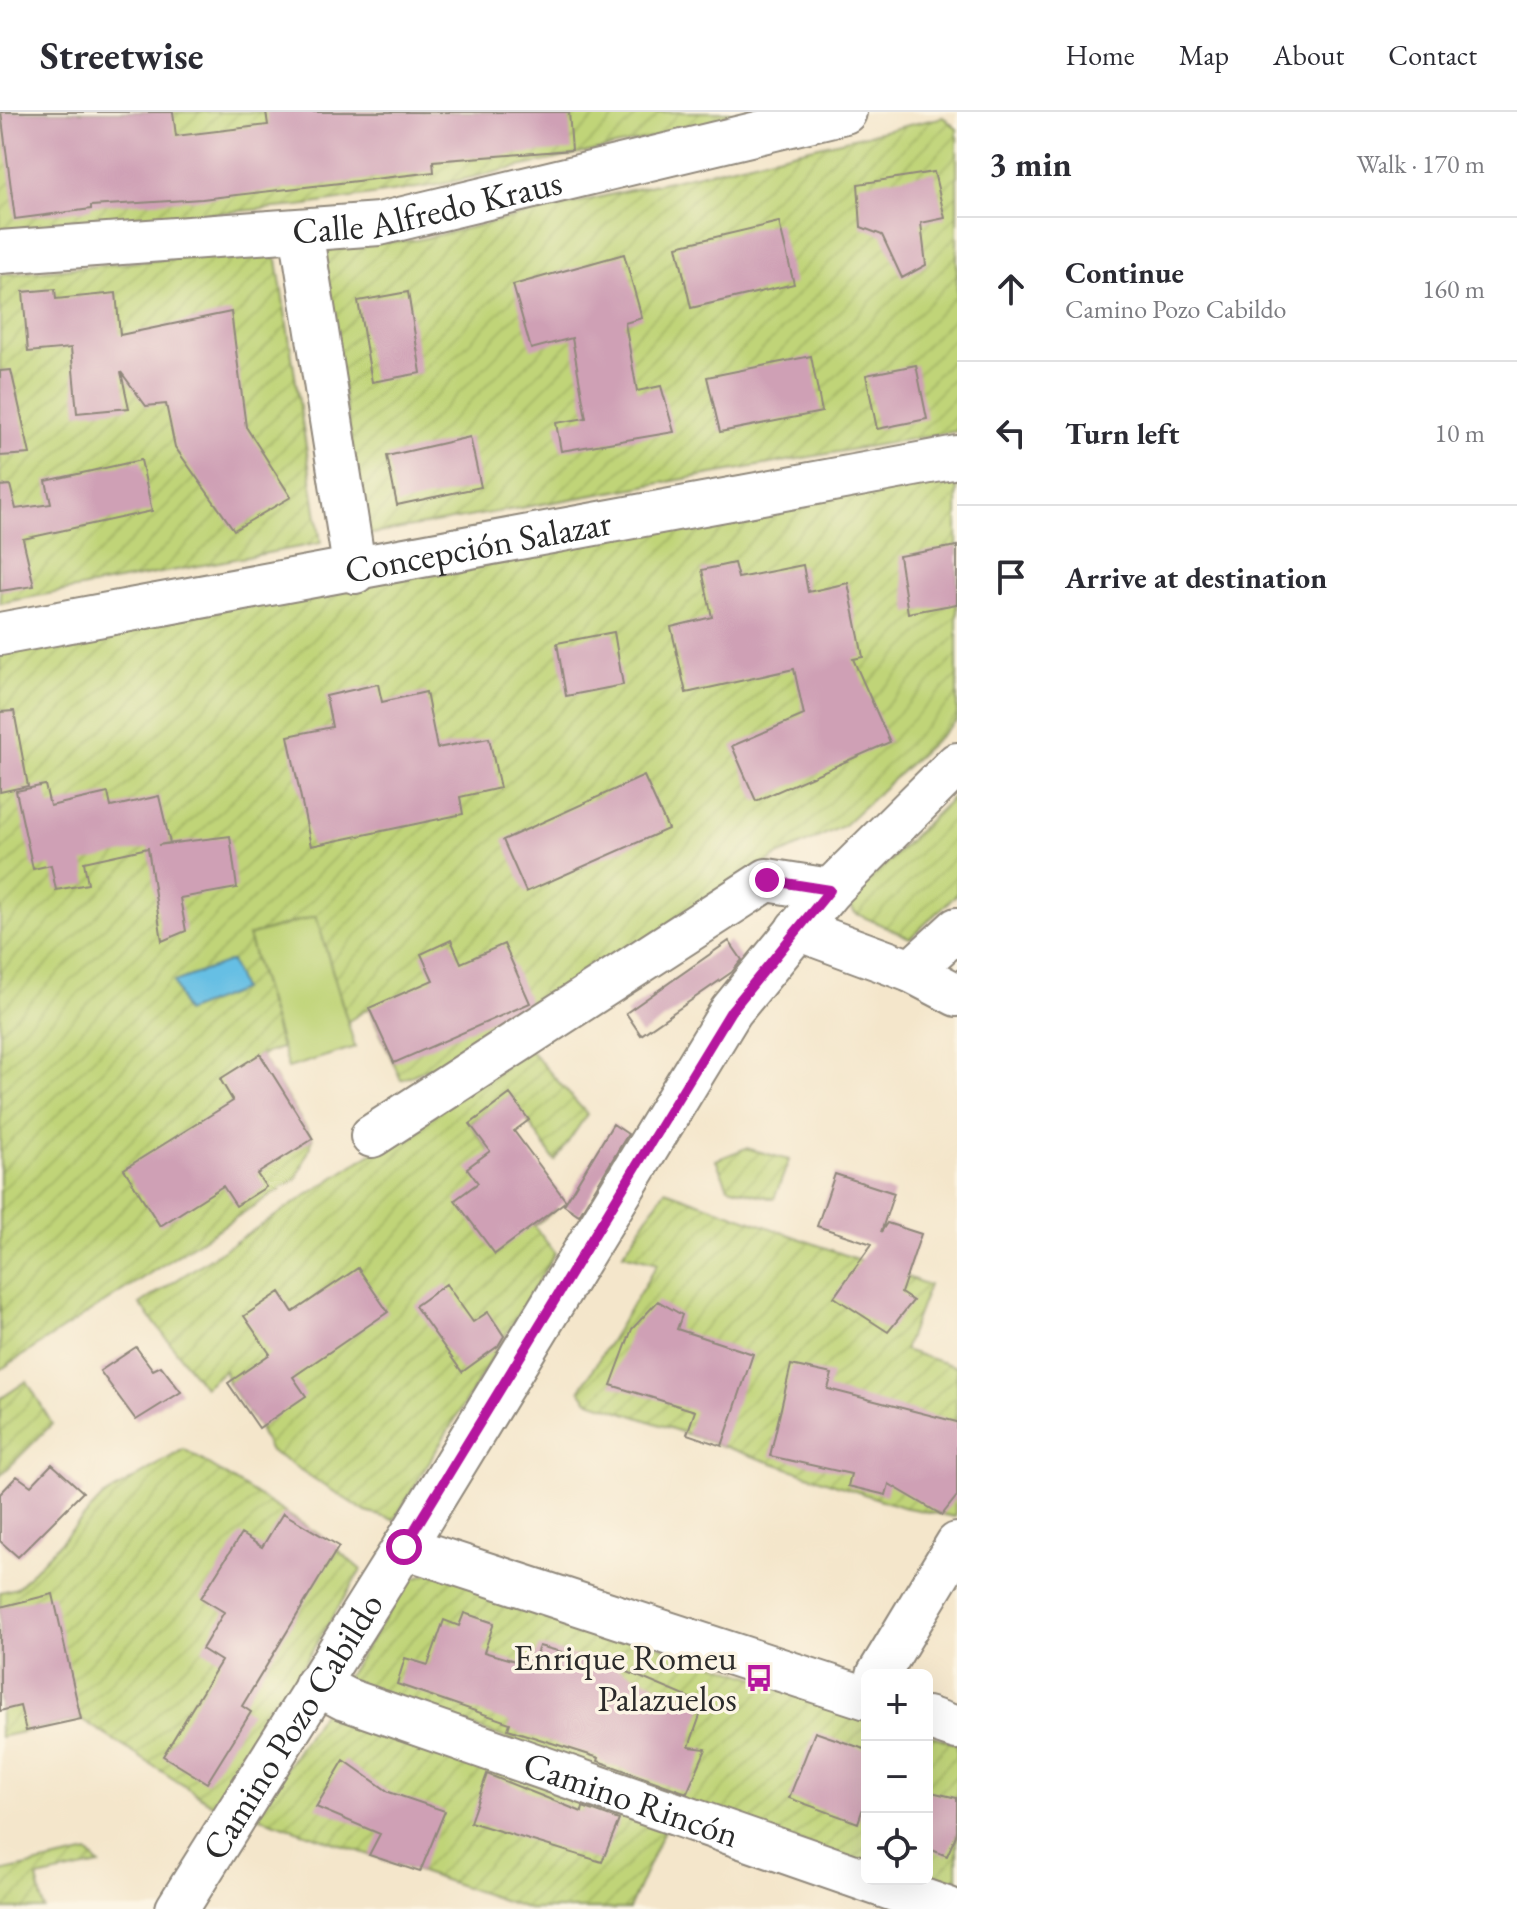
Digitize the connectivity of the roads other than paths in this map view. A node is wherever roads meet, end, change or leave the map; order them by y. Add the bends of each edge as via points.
1 (845, 112) edge
2 (301, 230) junction
3 (0, 252) edge
4 (957, 457) edge
5 (355, 572) junction
6 (0, 634) edge
7 (957, 764) edge
8 (830, 890) junction
9 (797, 929) junction
10 (957, 929) edge
11 (911, 971) junction
12 (957, 995) edge
13 (372, 1136) dead end
14 (957, 1544) edge
15 (404, 1547) junction
16 (882, 1669) edge
17 (316, 1684) junction
18 (861, 1689) edge
19 (933, 1720) edge
20 (957, 1728) edge
21 (177, 1909) edge
22 (949, 1909) edge

1 - 2 street, Calle Alfredo Kraus via 379,224
2 - 3 street, Calle Alfredo Kraus
2 - 5 street
4 - 5 street, Concepción Salazar
5 - 6 street, Concepción Salazar
7 - 8 street, Camino Pozo Cabildo
8 - 9 street, Camino Pozo Cabildo
8 - 13 street via 767,880
9 - 11 street
9 - 15 street, Camino Pozo Cabildo via 731,1011
10 - 11 street
11 - 12 street
14 - 16 street
15 - 17 street, Camino Pozo Cabildo
15 - 18 street
17 - 21 street, Camino Pozo Cabildo
17 - 22 street, Camino Rincón via 345,1699
19 - 20 street

